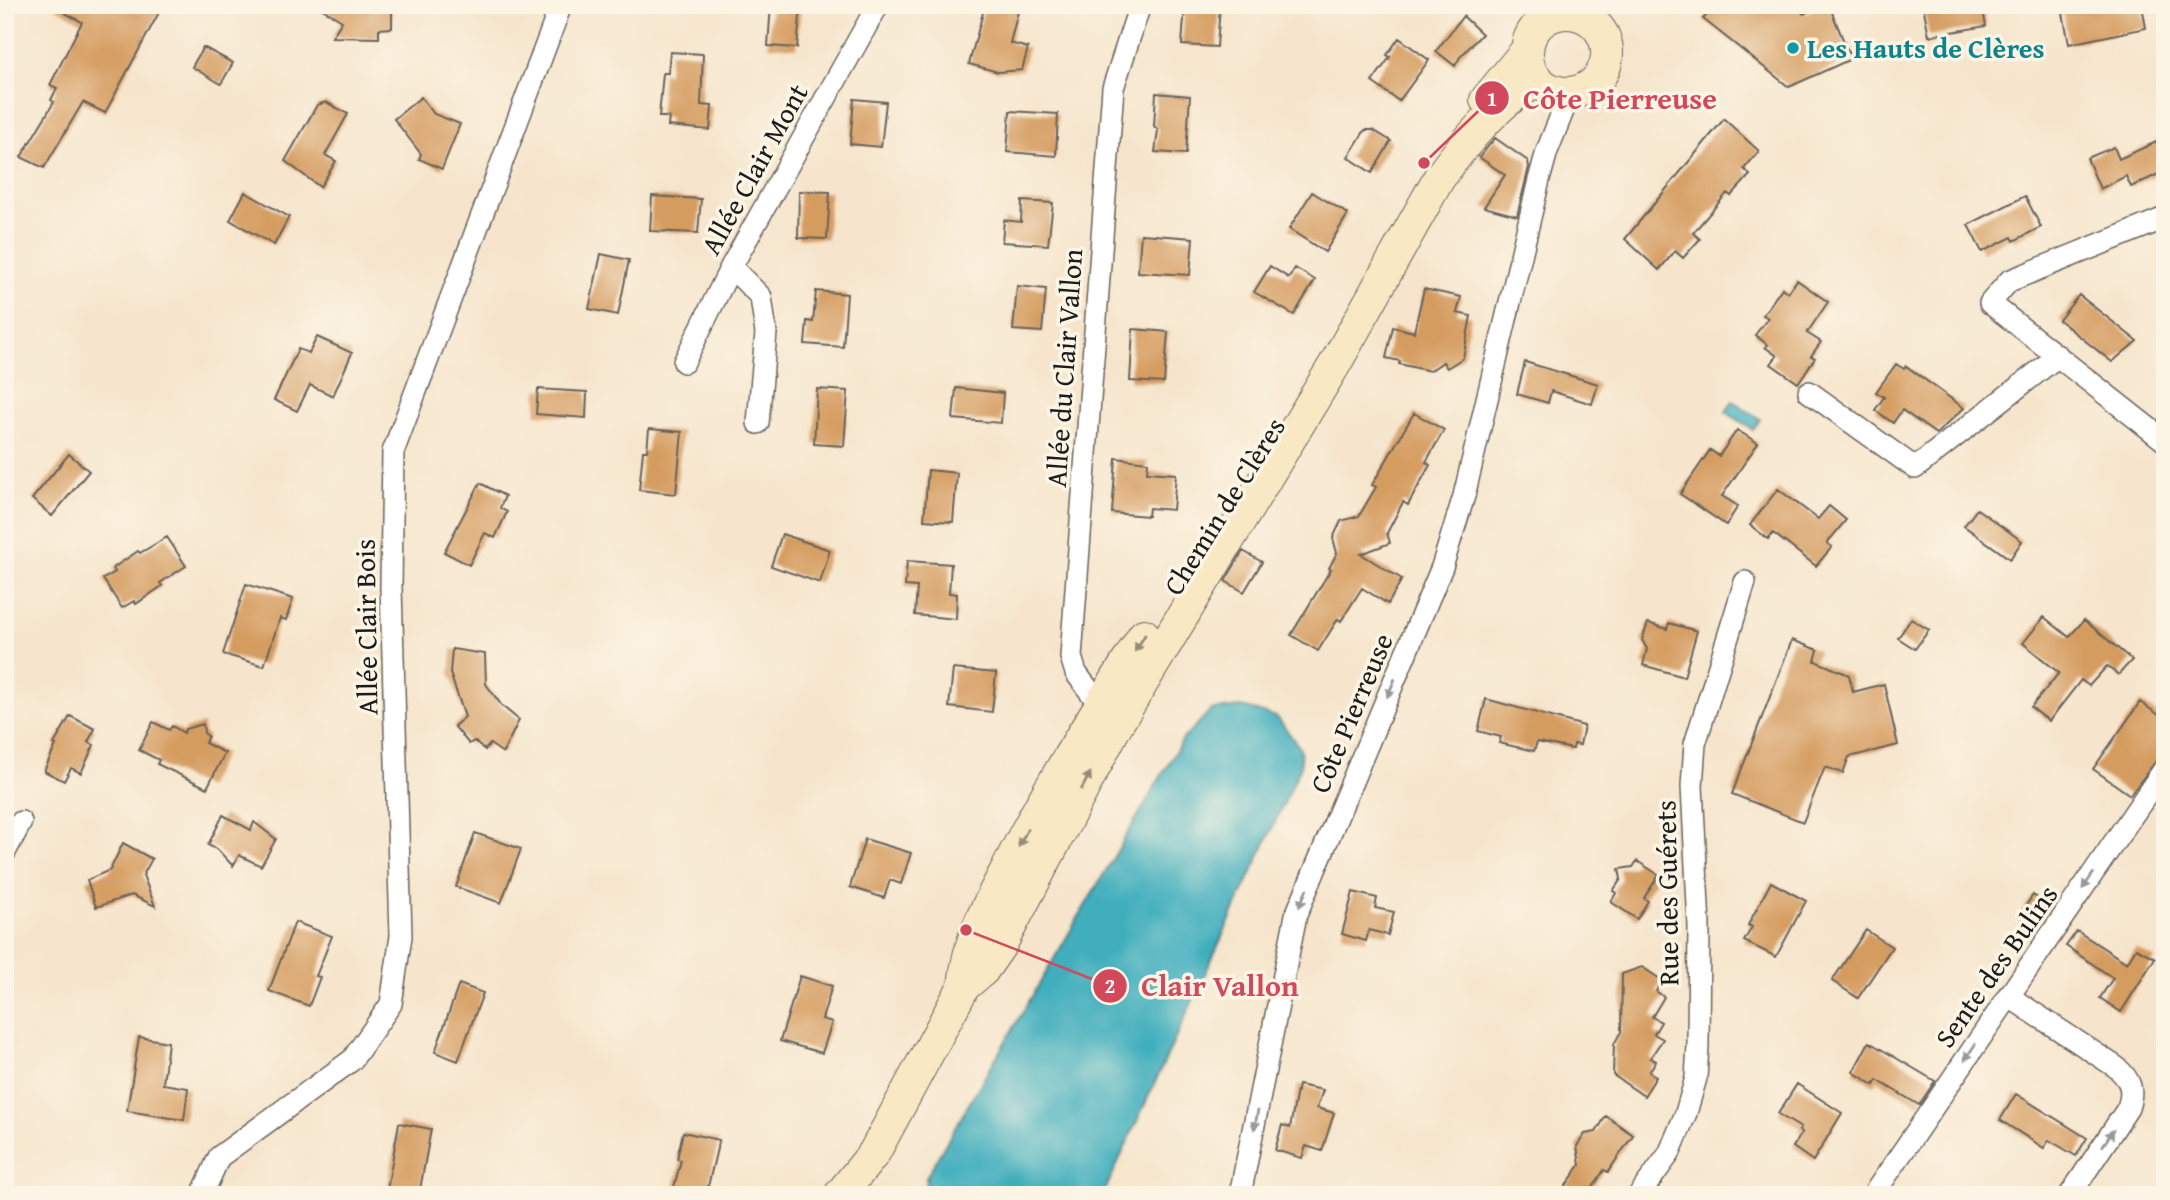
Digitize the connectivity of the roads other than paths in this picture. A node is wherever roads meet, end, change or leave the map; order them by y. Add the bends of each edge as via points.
1 (561, 5) edge
2 (878, 5) edge
3 (1140, 5) edge
4 (1566, 9) edge
5 (1608, 19) edge
6 (1527, 50) junction
7 (1551, 86) junction
8 (2165, 218) edge
9 (731, 267) junction
10 (2058, 356) junction
11 (684, 362) dead end
12 (1809, 392) dead end
13 (758, 422) dead end
14 (2165, 441) edge
15 (1745, 582) dead end
16 (1109, 717) junction
17 (2165, 768) edge
18 (21, 822) dead end
19 (5, 852) edge
20 (2008, 996) junction
21 (202, 1195) edge
22 (841, 1195) edge
23 (1240, 1195) edge
24 (1639, 1195) edge
25 (1873, 1195) edge
26 (2070, 1195) edge

1 - 21 street, Allée Clair Bois via 393,452 391,587 401,936 391,1004 352,1060 219,1157
2 - 9 street, Allée Clair Mont
3 - 16 street, Allée du Clair Vallon via 1113,88 1071,657 1076,673
4 - 5 street
4 - 6 street via 1534,30
5 - 7 street via 1601,75 1578,91
6 - 7 street via 1528,63
6 -> 16 street, Chemin de Clères via 1426,170
7 - 16 street, Chemin de Clères via 1521,88 1439,178 1335,364
7 -> 23 street, Côte Pierreuse via 1565,106 1539,180 1464,496 1442,567 1296,915
8 - 10 street via 2009,281 1990,303
9 - 11 street, Allée Clair Mont
9 - 13 street via 761,297 766,333
10 - 12 street via 1915,468
10 - 14 street
15 - 24 street, Rue des Guérets via 1695,744 1696,1078 1669,1154
16 - 22 street, Chemin de Clères via 1040,803 974,934 964,986 874,1153
17 -> 20 street, Sente des Bulins
18 - 19 street
20 -> 25 street, Sente des Bulins
26 -> 20 street via 2128,1108 2131,1085 2116,1067

